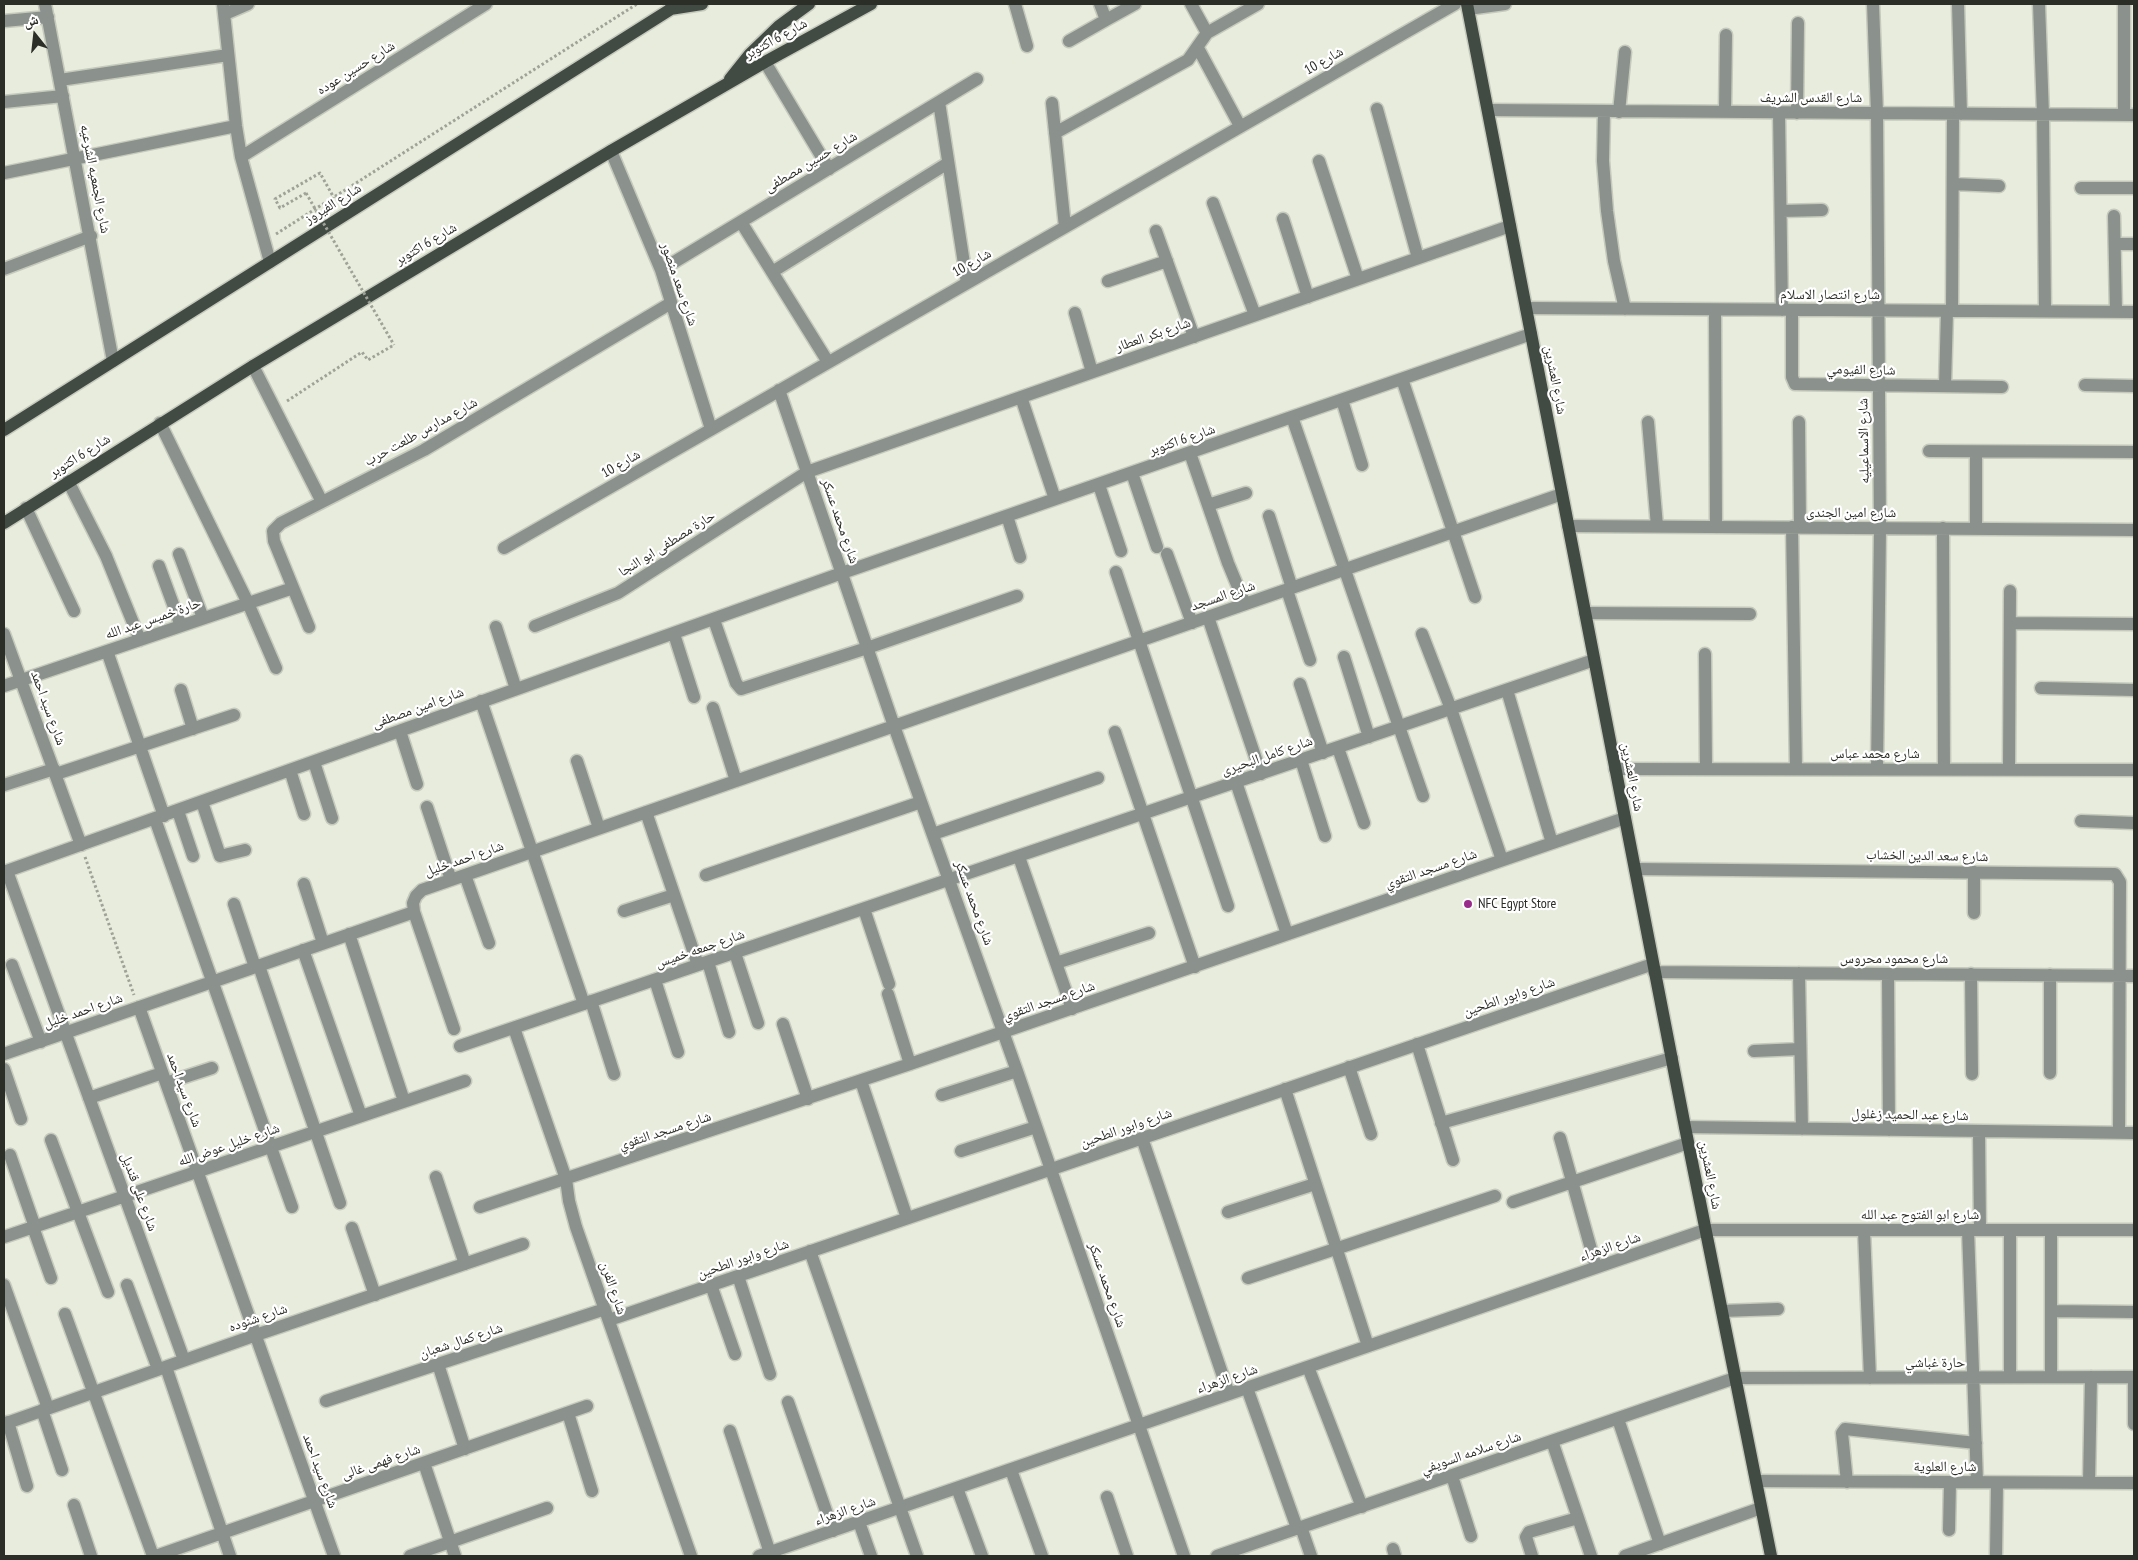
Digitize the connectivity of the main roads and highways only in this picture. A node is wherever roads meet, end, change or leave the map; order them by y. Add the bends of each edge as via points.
1 (702, 4) edge
2 (809, 4) edge
3 (871, 4) edge
4 (675, 6) edge
5 (1468, 6) edge
6 (723, 86) junction
7 (4, 430) edge
8 (4, 523) edge
9 (1771, 1556) edge

1 - 4 main road
2 - 6 main road via 779,26
3 - 6 main road, شارع 6 اكتوبر
4 - 7 main road, شارع الفيروز
5 - 9 main road, شارع العشرين
6 - 8 main road, شارع 6 اكتوبر via 253,366

